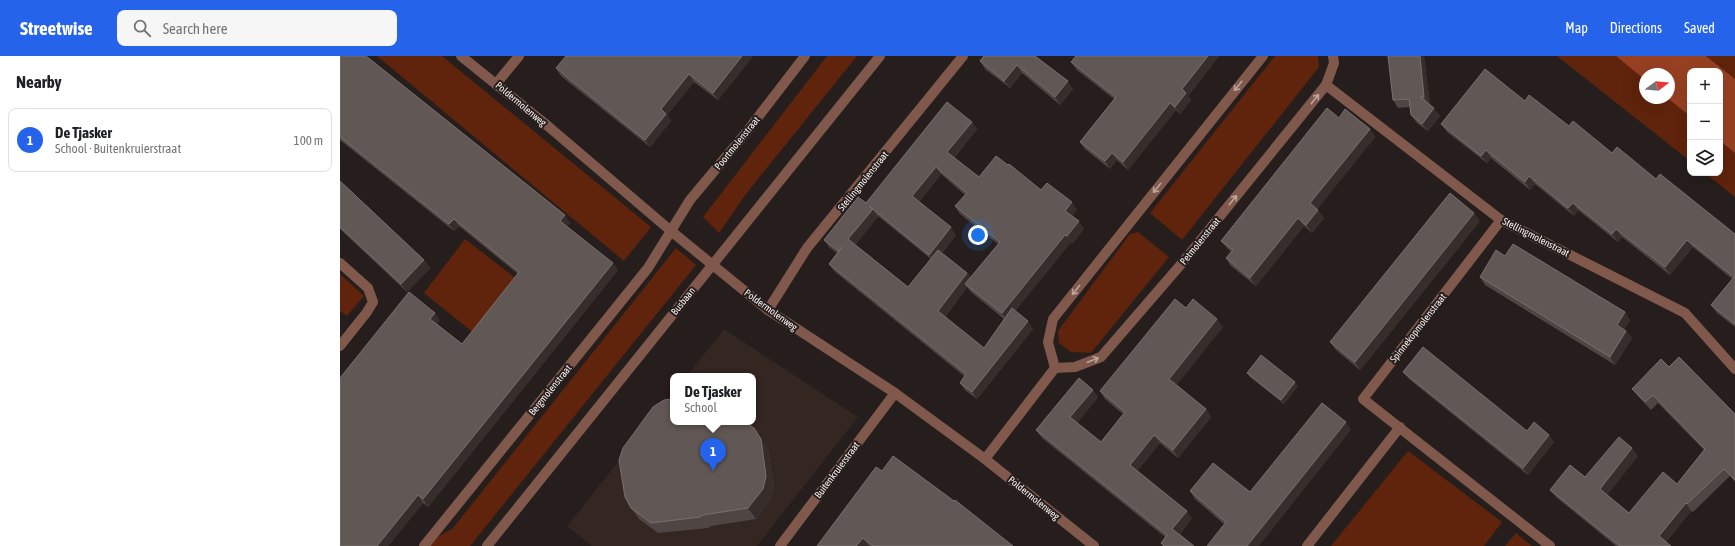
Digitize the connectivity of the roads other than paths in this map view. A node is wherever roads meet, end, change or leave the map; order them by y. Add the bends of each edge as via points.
1 (461, 56) edge
2 (519, 56) edge
3 (805, 56) edge
4 (880, 56) edge
5 (963, 56) edge
6 (1263, 56) edge
7 (1333, 56) edge
8 (496, 84) junction
9 (1326, 85) junction
10 (1501, 220) junction
11 (670, 231) junction
12 (340, 263) edge
13 (713, 264) junction
14 (768, 310) junction
15 (340, 346) edge
16 (1055, 368) junction
17 (1735, 369) edge
18 (895, 393) junction
19 (1400, 427) junction
20 (985, 459) junction
21 (424, 546) edge
22 (487, 546) edge
23 (780, 546) edge
24 (1094, 546) edge
25 (1307, 546) edge
26 (1550, 546) edge

1 - 8 street, Poldermolenweg
2 - 8 street
3 - 11 street, Poortmolenstraat via 690,200
4 - 13 street, Busbaan
5 - 14 street, Stellingmolenstraat via 807,248
6 -> 16 street via 1053,319 1048,342
7 - 9 street via 1334,63
8 - 11 street, Poldermolenweg
9 - 10 street, Stellingmolenstraat
16 -> 9 street, Petmolenstraat via 1075,367 1101,357 1183,262
10 - 17 street, Stellingmolenstraat via 1685,313
10 - 19 street, Spinnekopmolenstraat via 1363,399
11 - 13 street, Poldermolenweg
11 - 21 street, Bergmolenstraat via 648,268
12 - 15 street via 368,288 374,302
13 - 14 street, Poldermolenweg
13 - 22 street, Busbaan
14 - 18 street, Poldermolenweg
16 - 20 street
18 - 20 street, Poldermolenweg
18 - 23 street, Buitenkruierstraat
19 - 25 street
19 - 26 street, Spinnekopmolenstraat
20 - 24 street, Poldermolenweg

